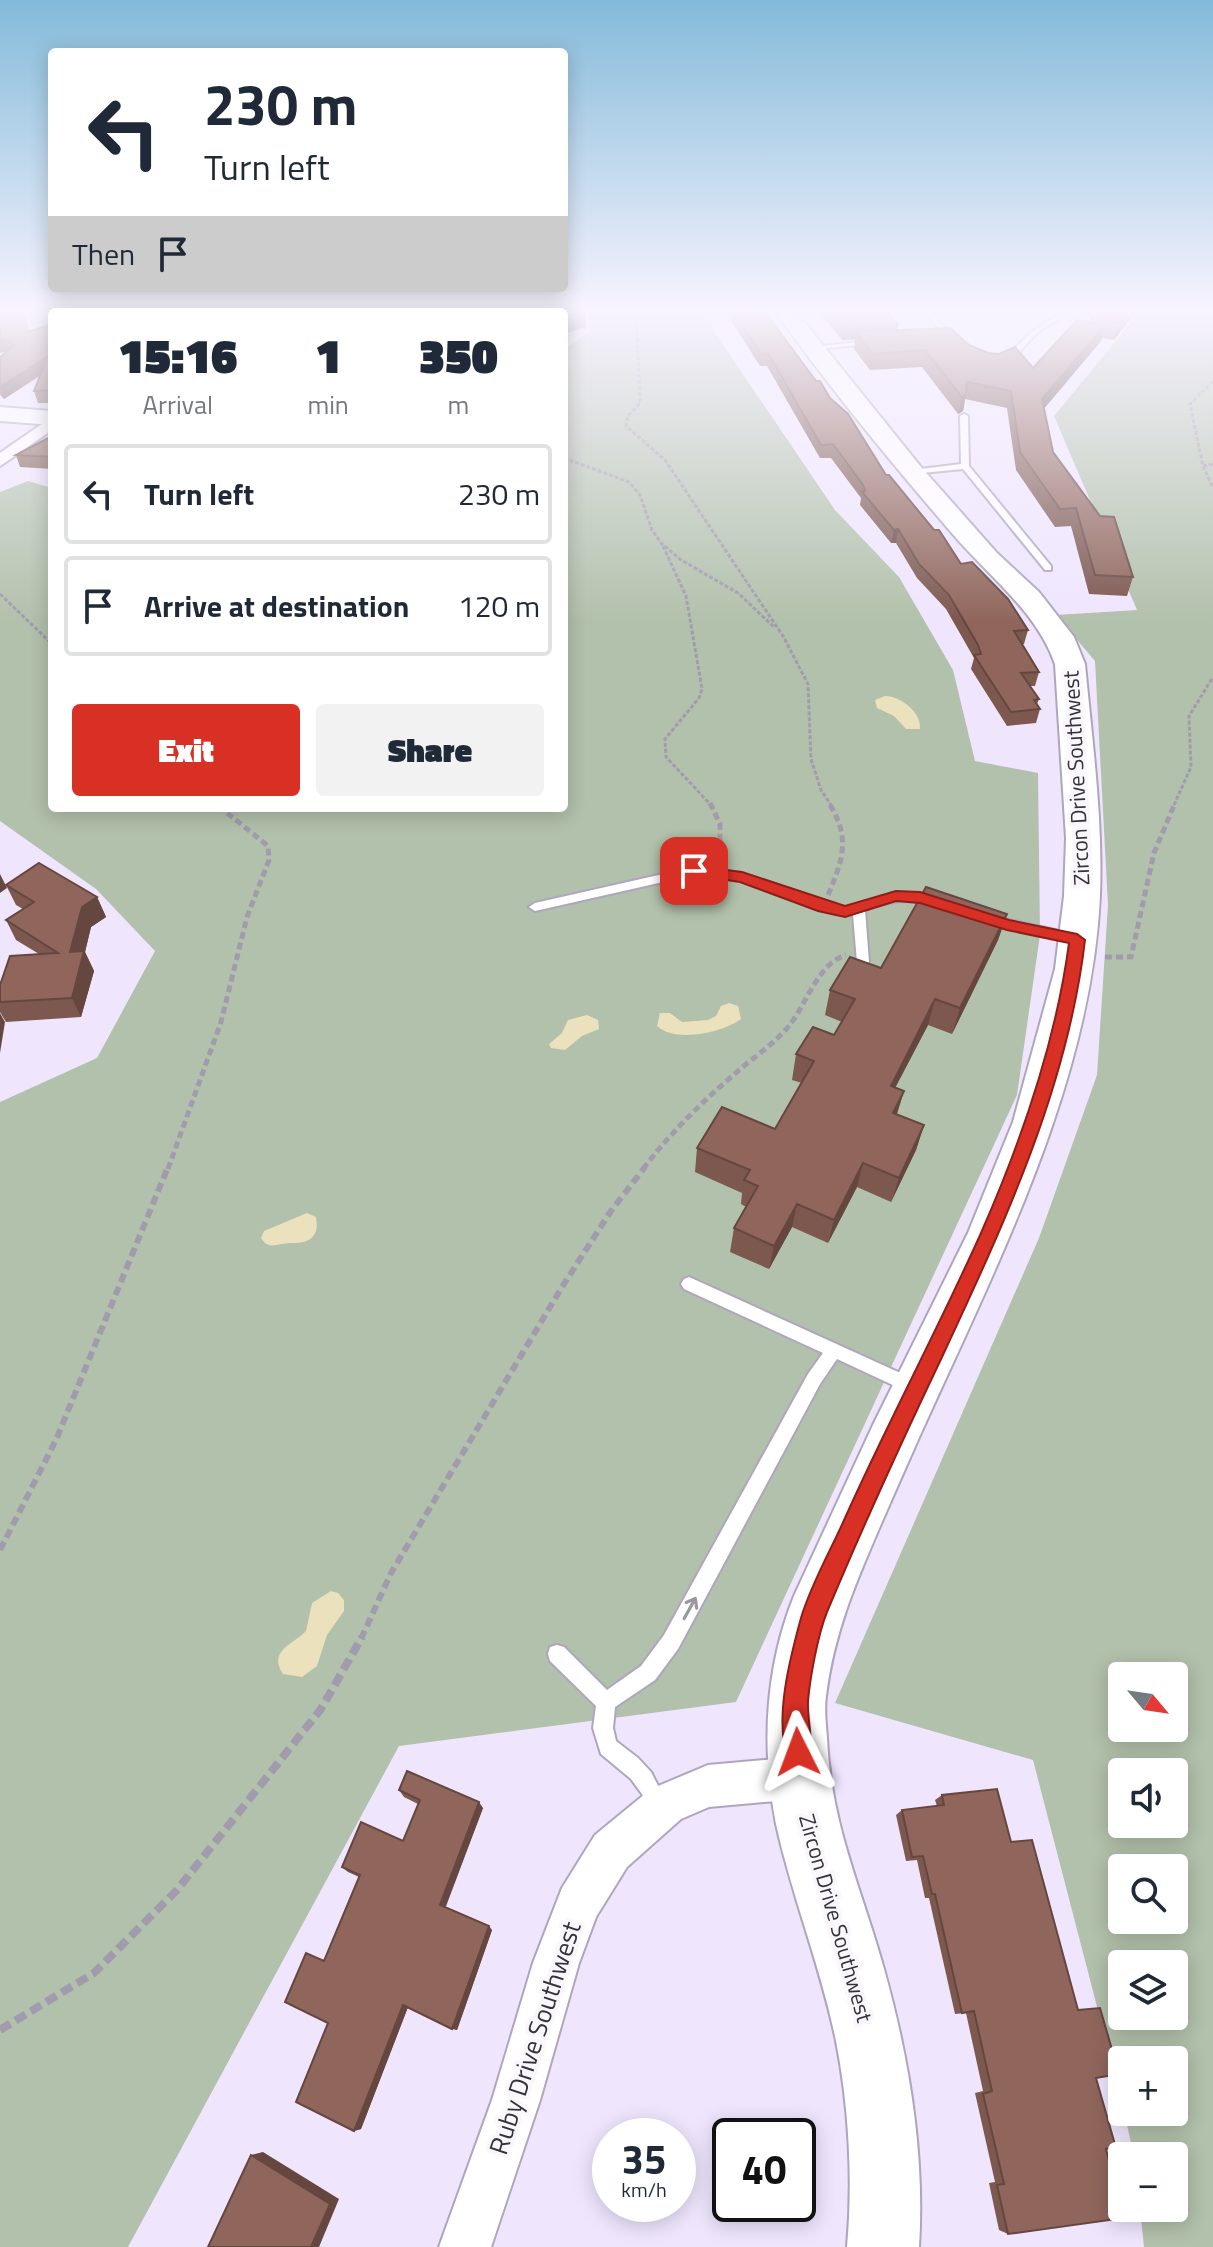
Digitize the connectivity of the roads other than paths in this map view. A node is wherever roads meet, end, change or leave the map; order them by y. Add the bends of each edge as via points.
1 (866, 413) edge
2 (0, 414) edge
3 (964, 416) edge
4 (48, 420) edge
5 (48, 423) edge
6 (0, 461) edge
7 (965, 466) junction
8 (912, 472) junction
9 (1048, 568) dead end
10 (535, 907) dead end
11 (951, 907) edge
12 (859, 909) junction
13 (979, 916) edge
14 (1076, 948) junction
15 (863, 956) road end
16 (689, 1284) dead end
17 (834, 1350) junction
18 (916, 1387) junction
19 (557, 1654) dead end
20 (606, 1702) junction
21 (799, 1778) junction
22 (659, 1809) junction
23 (465, 2247) edge
24 (883, 2247) edge

1 - 8 street, Zircon Drive Southwest
2 - 4 street
3 - 7 lane
5 - 6 street
7 - 8 lane
7 - 9 lane
8 - 14 street, Zircon Drive Southwest via 1029,598 1063,644 1070,664 1083,838
10 - 12 lane via 694,871 742,877 823,907
11 - 12 lane via 896,896
12 - 15 lane
13 - 14 lane
14 - 18 street, Zircon Drive Southwest via 1034,1122 990,1233
16 - 17 lane
17 - 18 lane
20 -> 17 lane via 648,1673 671,1642
18 - 21 street, Zircon Drive Southwest via 814,1616 796,1700
19 - 20 lane
20 - 22 lane via 603,1728 608,1747 652,1788
21 - 22 street, Ruby Drive Southwest via 708,1786
21 - 24 street, Zircon Drive Southwest via 814,1851 870,2043 880,2116
22 - 23 street, Ruby Drive Southwest via 611,1851 578,1904

